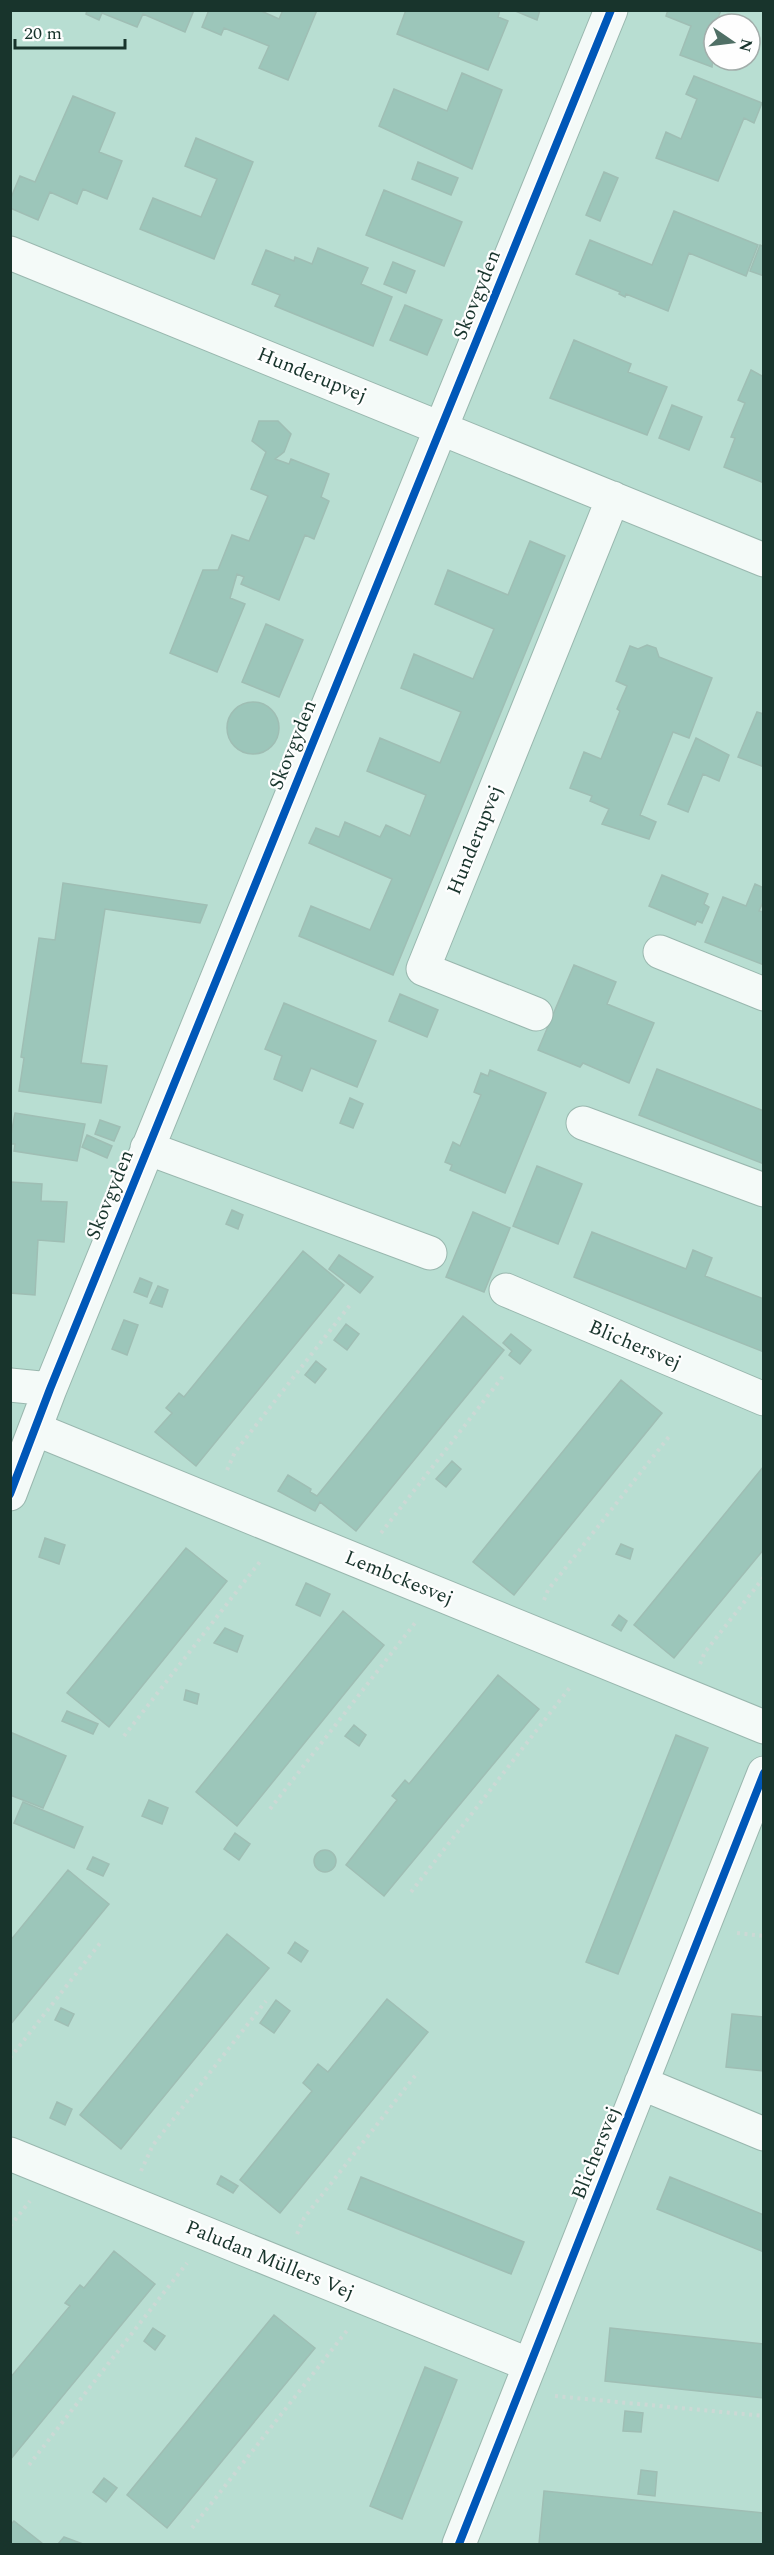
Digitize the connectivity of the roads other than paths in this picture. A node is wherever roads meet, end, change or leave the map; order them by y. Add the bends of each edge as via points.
1 (611, 10) edge
2 (10, 253) edge
3 (440, 427) junction
4 (613, 498) junction
5 (764, 560) edge
6 (660, 952) dead end
7 (764, 994) edge
8 (536, 1014) dead end
9 (583, 1123) dead end
10 (147, 1148) junction
11 (764, 1190) edge
12 (430, 1253) dead end
13 (506, 1290) dead end
14 (10, 1385) edge
15 (50, 1389) junction
16 (764, 1399) edge
17 (35, 1429) junction
18 (10, 1494) edge
19 (764, 1727) edge
20 (764, 1773) edge
21 (641, 2083) junction
22 (764, 2134) edge
23 (10, 2154) edge
24 (524, 2379) junction
25 (459, 2544) edge

1 - 3 street, Skovgyden
2 - 3 street, Hunderupvej
3 - 4 street, Hunderupvej
3 - 10 street, Skovgyden
4 - 5 street, Hunderupvej
4 - 8 street, Hunderupvej via 423,969
6 - 7 street
9 - 11 street
10 - 12 street, Skovgyden
10 - 15 street, Skovgyden
13 - 16 street, Blichersvej
14 - 15 street
15 - 17 street, Skovgyden
17 - 18 street, Skovgyden
17 - 19 street, Lembckesvej
20 - 21 street, Blichersvej
21 - 22 street
21 - 24 street, Blichersvej
23 - 24 street, Paludan Müllers Vej via 370,2300
24 - 25 street, Blichersvej

